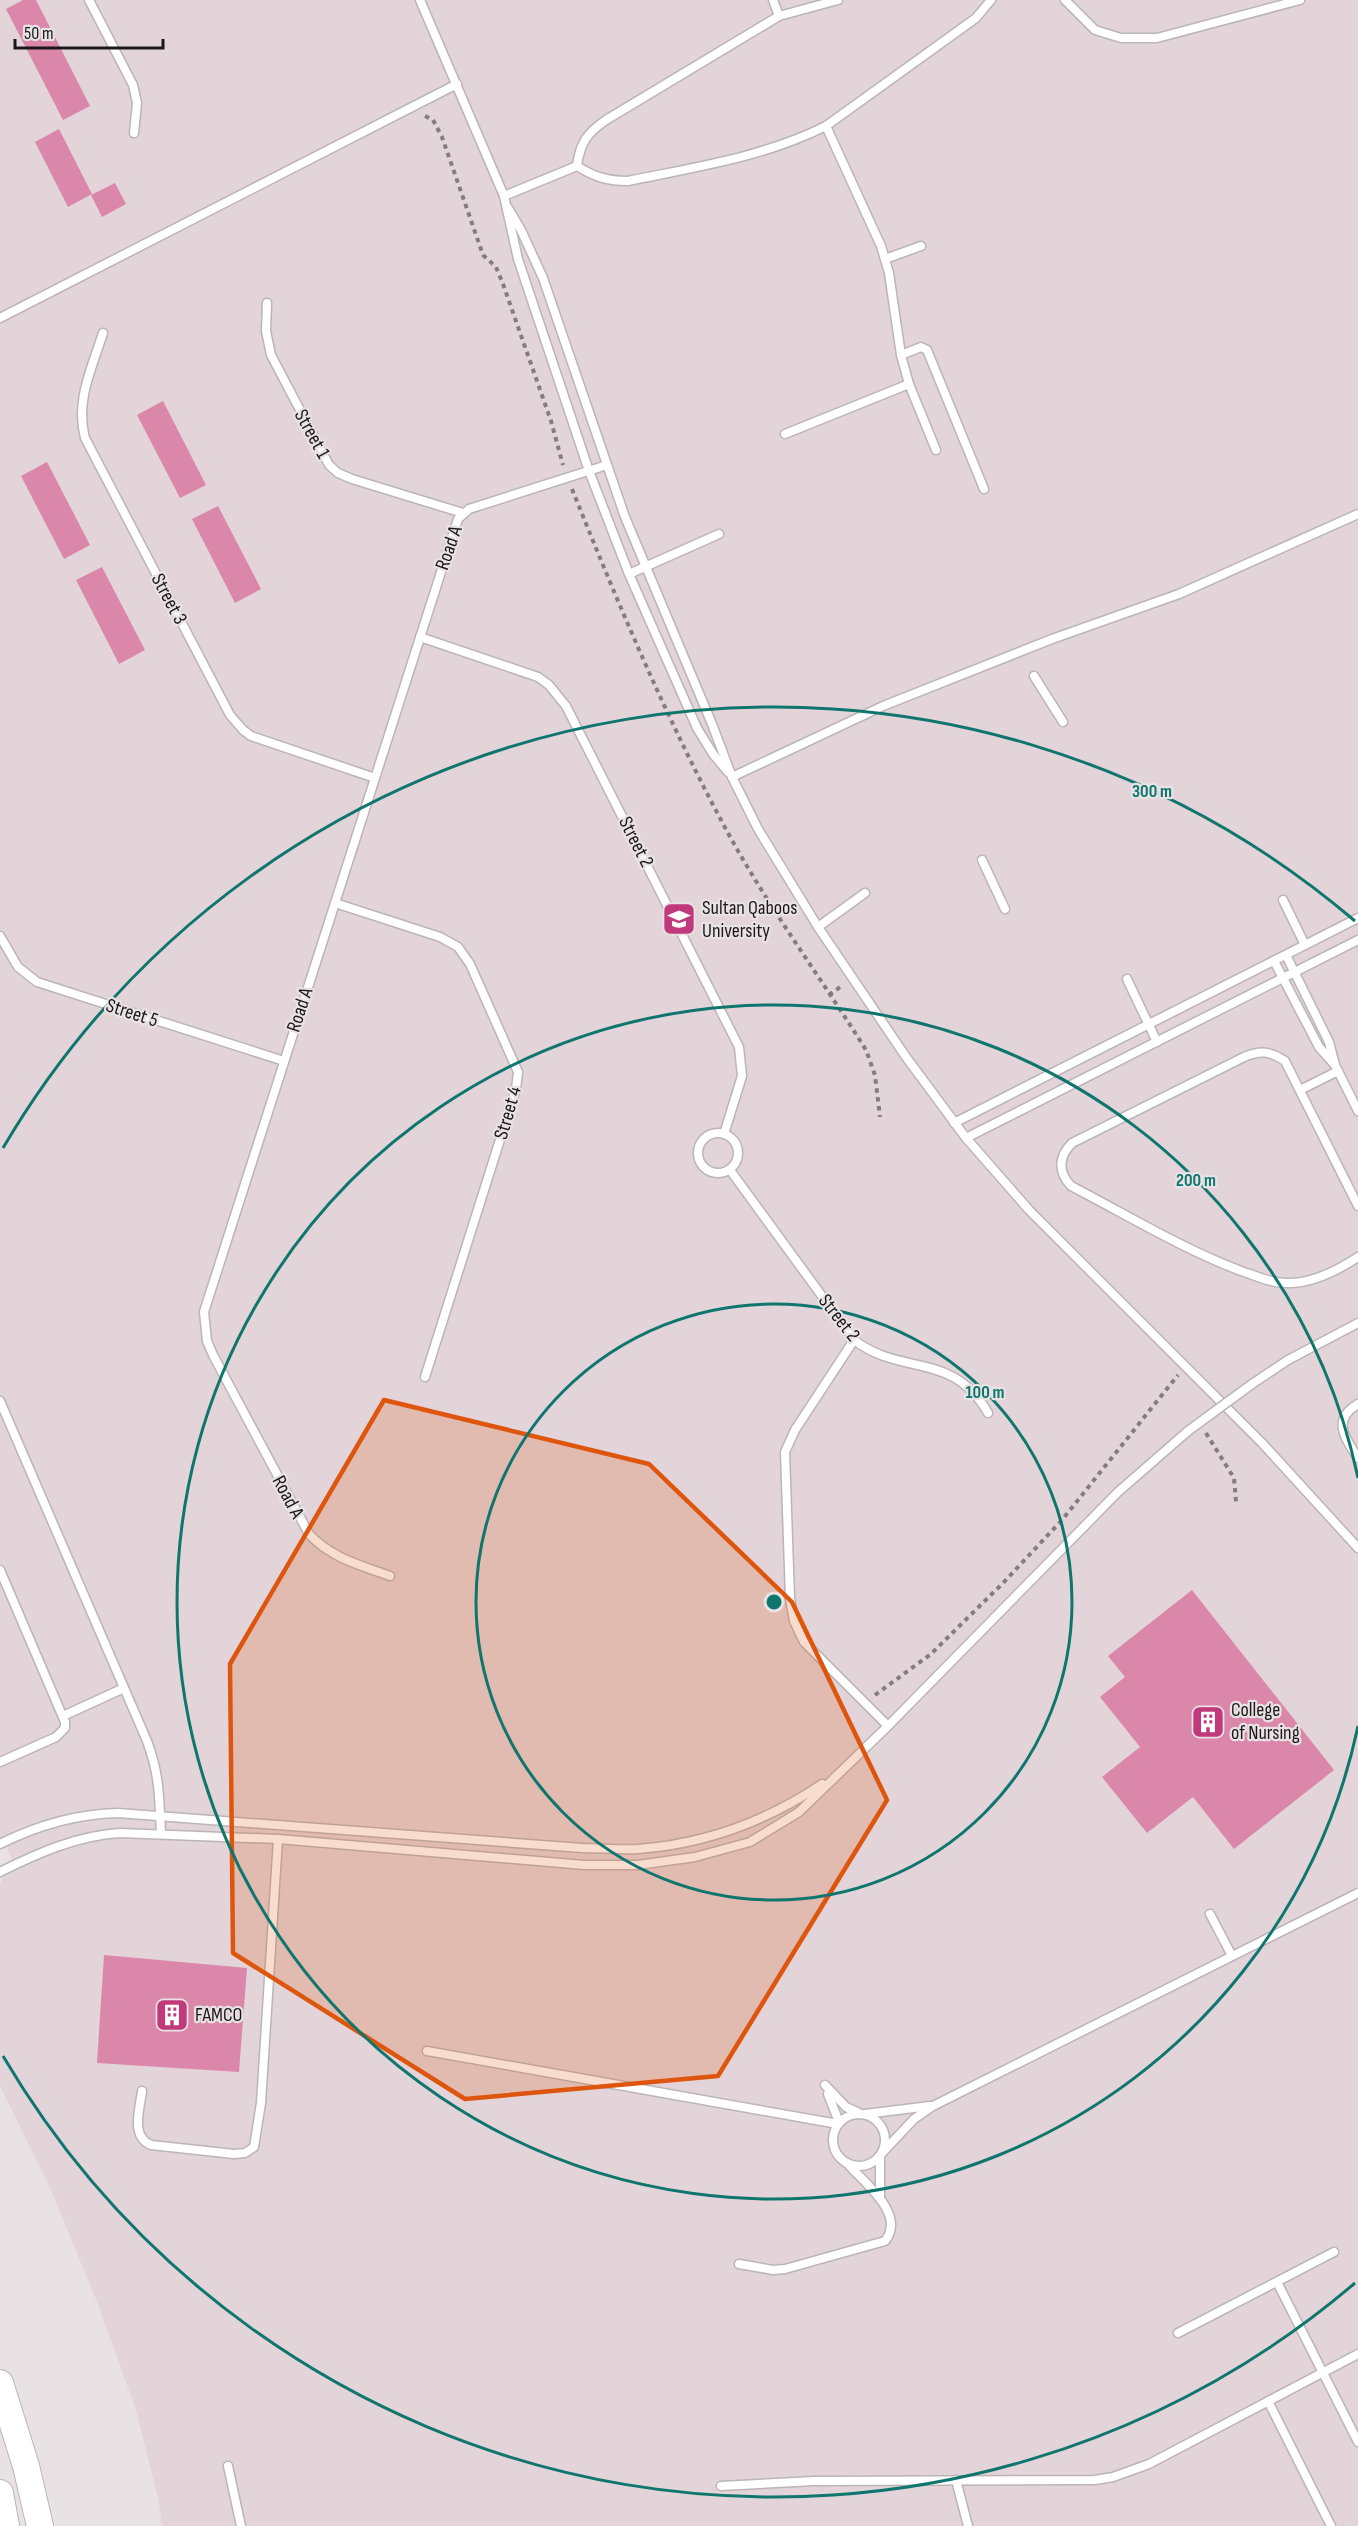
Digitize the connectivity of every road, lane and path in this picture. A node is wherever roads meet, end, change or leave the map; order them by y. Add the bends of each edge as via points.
1 (89, 0) edge
2 (420, 0) edge
3 (773, 0) edge
4 (838, 0) edge
5 (991, 0) edge
6 (1065, 0) edge
7 (1300, 0) edge
8 (779, 16) junction
9 (457, 84) junction
10 (826, 126) junction
11 (134, 133) dead end
12 (577, 166) junction
13 (504, 196) junction
14 (508, 208) junction
15 (921, 246) dead end
16 (885, 259) junction
17 (267, 303) dead end
18 (0, 318) edge
19 (103, 333) dead end
20 (901, 355) junction
21 (909, 384) junction
22 (785, 434) dead end
23 (936, 450) dead end
24 (607, 465) junction
25 (589, 471) junction
26 (984, 489) dead end
27 (463, 513) junction
28 (1358, 514) edge
29 (720, 534) dead end
30 (645, 567) junction
31 (629, 574) junction
32 (420, 636) junction
33 (1034, 676) dead end
34 (1063, 722) dead end
35 (732, 777) junction
36 (375, 778) junction
37 (982, 860) dead end
38 (865, 893) dead end
39 (1283, 900) dead end
40 (335, 903) junction
41 (1005, 909) dead end
42 (1358, 918) edge
43 (818, 927) junction
44 (0, 936) edge
45 (1358, 940) edge
46 (1305, 945) junction
47 (1286, 955) junction
48 (1275, 961) junction
49 (1295, 972) junction
50 (1283, 978) junction
51 (1127, 979) dead end
52 (1148, 1025) junction
53 (1156, 1042) junction
54 (284, 1061) junction
55 (1336, 1068) junction
56 (1300, 1090) junction
57 (1358, 1111) edge
58 (954, 1124) junction
59 (724, 1134) junction
60 (966, 1138) junction
61 (730, 1170) junction
62 (1355, 1195) edge
63 (1358, 1206) edge
64 (1358, 1257) edge
65 (1358, 1323) edge
66 (854, 1340) junction
67 (1184, 1367) junction
68 (425, 1377) dead end
69 (0, 1401) edge
70 (1358, 1404) edge
71 (988, 1413) dead end
72 (1210, 1438) dead end
73 (1358, 1458) edge
74 (1236, 1502) dead end
75 (1358, 1548) edge
76 (0, 1570) edge
77 (390, 1576) dead end
78 (124, 1688) junction
79 (864, 1703) junction
80 (63, 1716) junction
81 (888, 1726) junction
82 (0, 1762) edge
83 (840, 1773) junction
84 (160, 1815) junction
85 (161, 1833) junction
86 (278, 1839) junction
87 (0, 1844) edge
88 (0, 1872) edge
89 (1358, 1893) edge
90 (1210, 1914) dead end
91 (1232, 1956) junction
92 (427, 2051) dead end
93 (142, 2091) dead end
94 (933, 2106) junction
95 (861, 2114) junction
96 (839, 2123) junction
97 (881, 2154) junction
98 (847, 2163) junction
99 (880, 2198) junction
100 (1334, 2252) dead end
101 (739, 2264) dead end
102 (1277, 2282) junction
103 (1178, 2333) dead end
104 (1358, 2354) edge
105 (1323, 2373) junction
106 (0, 2383) edge
107 (1268, 2402) junction
108 (1358, 2442) edge
109 (228, 2466) dead end
110 (956, 2480) junction
111 (721, 2486) dead end
112 (0, 2493) edge
113 (6, 2526) edge
114 (40, 2526) edge
115 (241, 2526) edge
116 (968, 2526) edge
117 (1331, 2526) edge

1 - 11 lane via 133,85
2 - 9 lane
3 - 8 lane
4 - 8 lane
5 - 10 lane via 976,18
6 - 7 lane via 1095,30 1121,38 1158,38
8 - 12 lane via 590,130 580,147
9 - 13 lane
9 - 18 lane
10 - 12 lane via 775,149 628,181 601,178
10 - 16 lane
12 - 13 lane
13 - 14 lane
14 - 24 lane via 543,278
14 - 25 lane via 518,259
15 - 16 lane
16 - 20 lane
17 - 27 lane, Street 1 via 266,331 271,355 329,465 352,479
19 - 36 lane, Street 3 via 83,395 81,424 85,438 230,715 251,736
20 - 21 lane
20 - 26 lane via 921,347 927,350
21 - 22 lane
21 - 23 lane
24 - 25 lane, Road A
24 - 30 lane
25 - 27 lane, Road A
25 - 31 lane
27 - 32 lane, Road A
28 - 35 lane via 1179,594 883,706
29 - 30 lane
30 - 31 lane
30 - 35 lane
31 - 35 lane via 697,728
32 - 36 lane, Road A
32 - 59 lane, Street 2 via 538,677 566,706 739,1047 742,1076
33 - 34 lane
35 - 43 lane via 758,830
36 - 40 lane, Road A
37 - 41 lane
38 - 43 lane
39 - 46 lane
40 - 54 lane, Road A
40 - 68 lane, Street 4 via 440,937 458,947 470,964 518,1072 516,1089
42 - 46 lane
43 - 58 lane
44 - 54 lane, Street 5 via 18,967 37,982
45 - 49 lane
46 - 47 lane
47 - 48 lane
47 - 49 lane
48 - 50 lane
48 - 52 lane
49 - 50 lane
49 - 55 lane via 1329,1042
50 - 53 lane
50 - 55 lane via 1319,1047
51 - 52 lane
52 - 53 lane
52 - 58 lane
53 - 60 lane
54 - 77 lane, Road A via 207,1297 207,1341 309,1534 333,1555
55 - 56 lane
55 - 57 lane
56 - 62 lane
56 - 64 lane via 1285,1061 1258,1051 1072,1143 1065,1150 1061,1169 1071,1186 1155,1232 1210,1259 1271,1282 1306,1281
58 - 60 lane
59 - 61 lane via 738,1150
59 - 61 lane via 703,1139 698,1160 708,1172
60 - 67 lane via 1029,1210
61 - 66 lane, Street 2
62 - 63 lane
65 - 81 lane, bridge via 1252,1384 1188,1431 1118,1492
66 - 71 lane, Street 2 via 874,1354 953,1376 968,1385
66 - 79 lane via 795,1430 784,1463 794,1621 804,1642
67 - 75 lane via 1262,1443
67 - 79 path via 1062,1520 1004,1582 931,1654
69 - 78 lane
70 - 73 lane via 1348,1410 1342,1428
72 - 74 path via 1234,1478
76 - 80 lane
78 - 80 lane
78 - 84 lane via 156,1765
79 - 81 lane
80 - 82 lane via 65,1728 61,1734
81 - 83 lane
83 - 84 lane via 794,1803 744,1826 691,1841 637,1849
83 - 86 lane via 799,1812 750,1842 695,1857 638,1865 584,1865
84 - 85 lane
84 - 87 lane via 67,1817
85 - 86 lane
85 - 88 lane via 95,1834
86 - 93 lane via 261,2103 254,2146 245,2153 234,2154 144,2142 138,2127
89 - 91 lane
90 - 91 lane
91 - 94 lane
92 - 96 lane
94 - 95 lane
94 - 97 lane via 914,2119
95 - 96 lane via 852,2114
95 - 96 lane via 834,2097 825,2085
95 - 97 lane via 872,2117 885,2133
96 - 98 lane via 834,2132 835,2150
97 - 98 lane via 865,2166
97 - 99 lane
98 - 99 lane
99 - 101 lane via 892,2226 885,2241 785,2269
100 - 102 lane
102 - 103 lane
102 - 105 lane
104 - 105 lane
105 - 107 lane
105 - 108 lane
106 - 114 main road
107 - 110 lane via 1149,2464 1113,2477
107 - 117 lane
109 - 115 lane
110 - 111 lane
110 - 116 lane
112 - 113 main road

